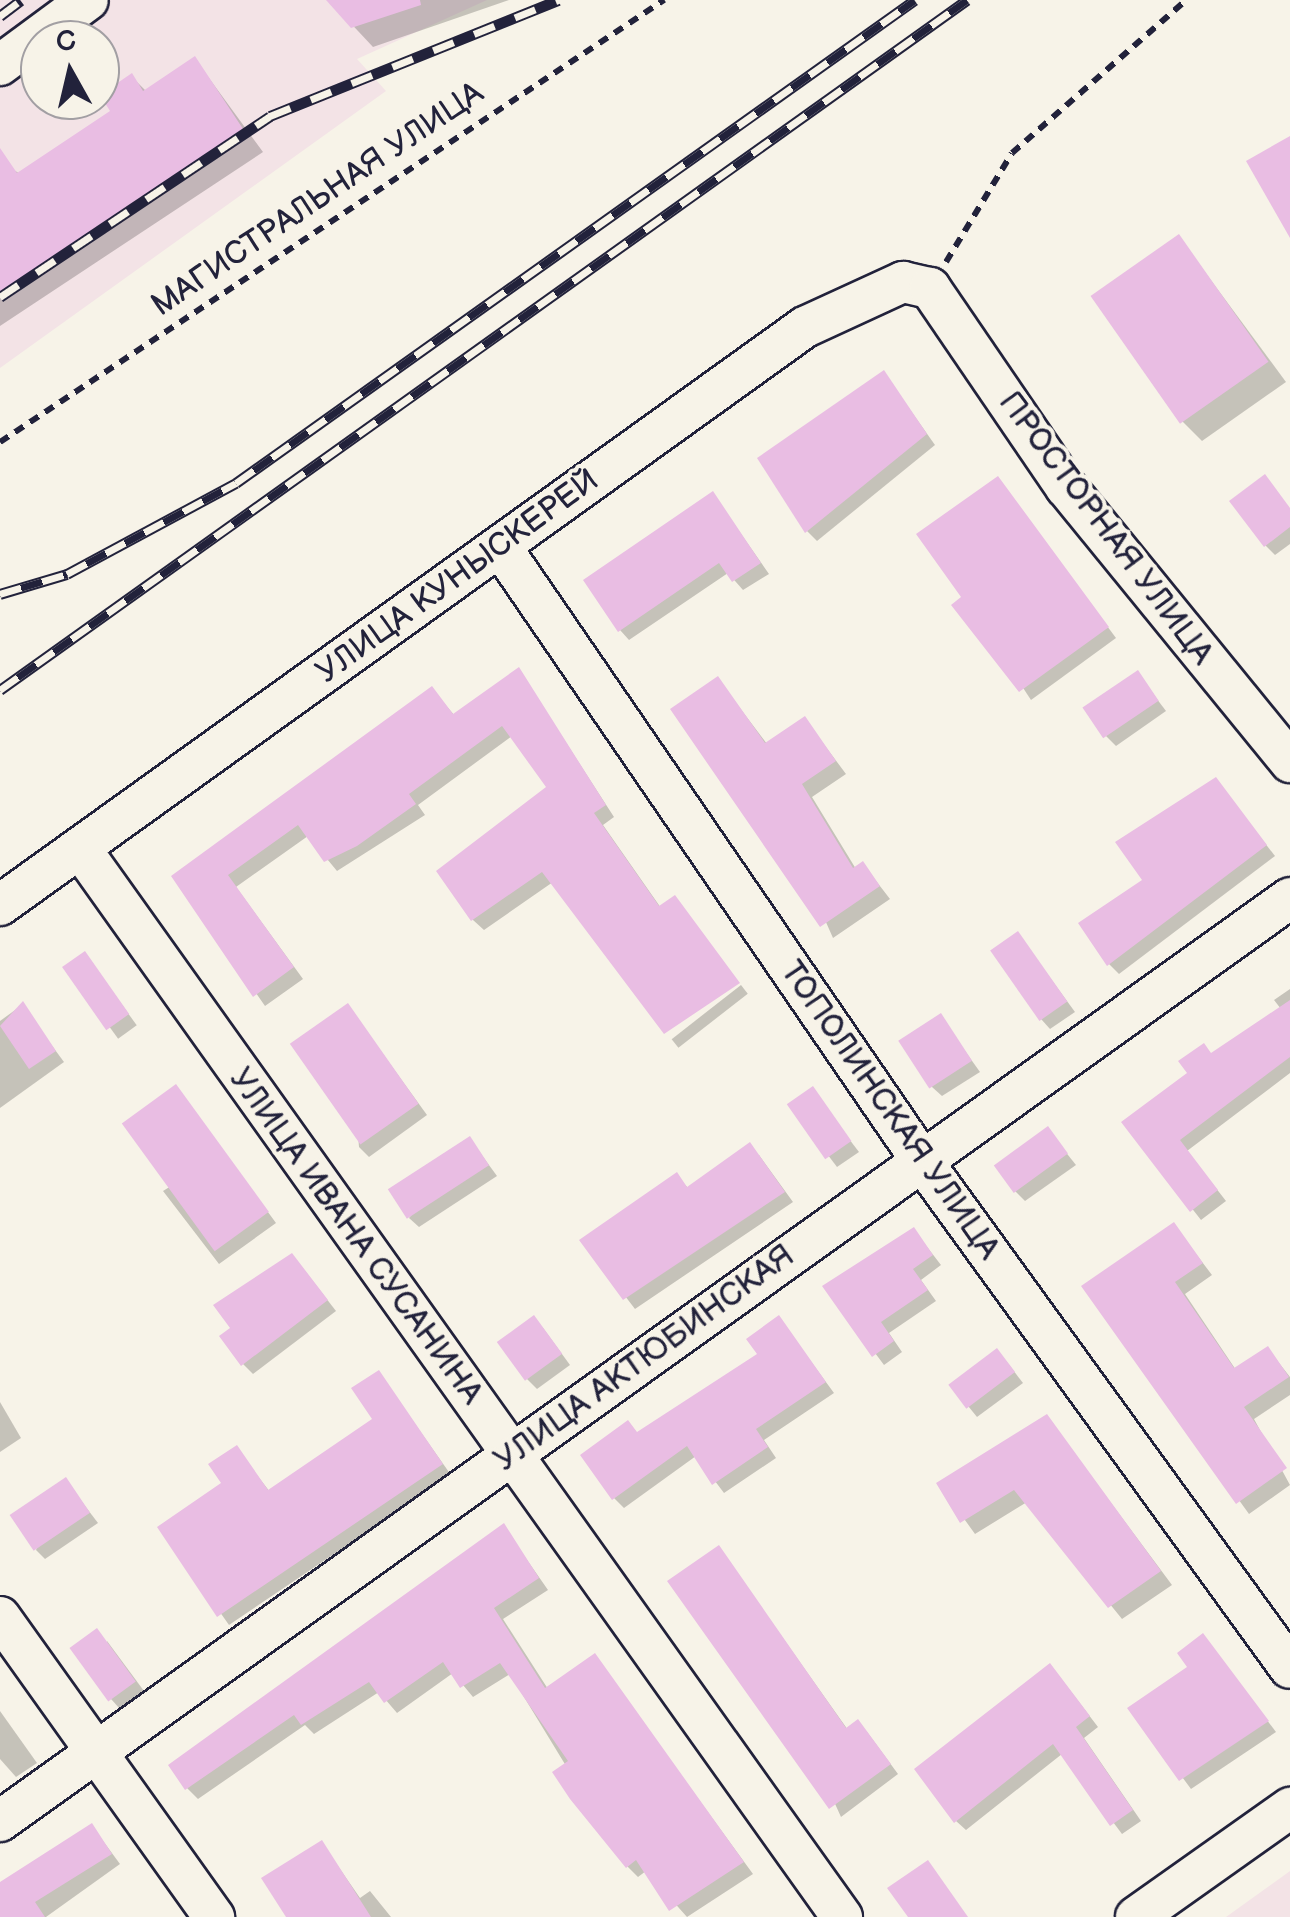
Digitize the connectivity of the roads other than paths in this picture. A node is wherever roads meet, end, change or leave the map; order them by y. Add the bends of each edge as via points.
1 (88, 0) edge
2 (0, 66) edge
3 (930, 288) joint
4 (500, 546) junction
5 (1290, 762) edge
6 (80, 848) junction
7 (1290, 898) edge
8 (0, 905) edge
9 (922, 1161) junction
10 (512, 1454) junction
11 (0, 1618) edge
12 (1290, 1668) edge
13 (96, 1752) junction
14 (1290, 1808) edge
15 (0, 1821) edge
16 (214, 1917) edge
17 (842, 1917) edge
18 (1136, 1917) edge

1 - 2 street
3 - 4 street, УЛИЦА КУНЫСКЕРЕЙ via 903,282 805,328
3 - 5 street, ПРОСТОРНАЯ УЛИЦА via 1066,487
4 - 6 street, УЛИЦА КУНЫСКЕРЕЙ
4 - 9 street, ТОПОЛИНСКАЯ УЛИЦА
6 - 8 street, УЛИЦА КУНЫСКЕРЕЙ
6 - 10 street, УЛИЦА ИВАНА СУСАНИНА
7 - 9 street, УЛИЦА АКТЮБИНСКАЯ
9 - 10 street, УЛИЦА АКТЮБИНСКАЯ
9 - 12 street, ТОПОЛИНСКАЯ УЛИЦА
10 - 13 street, УЛИЦА АКТЮБИНСКАЯ
10 - 17 street, УЛИЦА ИВАНА СУСАНИНА
11 - 13 street
13 - 15 street, УЛИЦА АКТЮБИНСКАЯ
13 - 16 street
14 - 18 street

